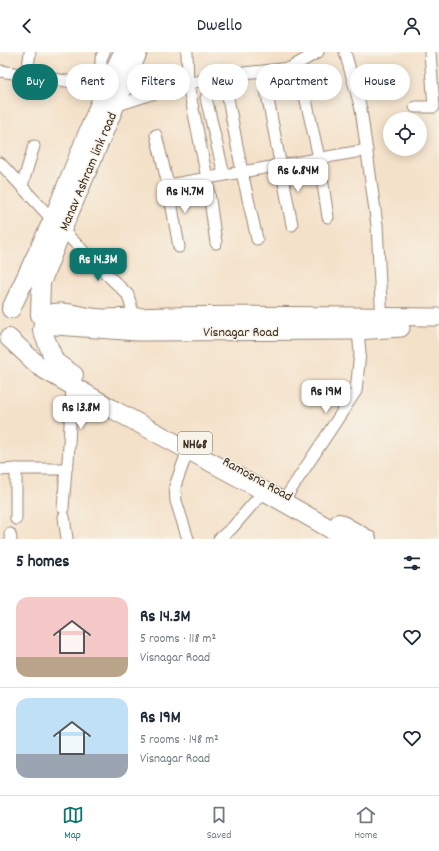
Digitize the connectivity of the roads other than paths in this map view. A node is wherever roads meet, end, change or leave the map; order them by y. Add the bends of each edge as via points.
1 (30, 52) edge
2 (104, 52) edge
3 (123, 52) edge
4 (138, 52) edge
5 (187, 52) edge
6 (318, 52) edge
7 (345, 52) edge
8 (430, 52) edge
9 (28, 64) edge
10 (101, 64) edge
11 (118, 64) edge
12 (187, 64) edge
13 (0, 71) edge
14 (12, 73) edge
15 (119, 84) edge
16 (190, 84) edge
17 (190, 94) edge
18 (110, 100) edge
19 (206, 100) edge
20 (228, 100) edge
21 (268, 100) edge
22 (306, 100) edge
23 (415, 107) dead end
24 (156, 135) dead end
25 (34, 146) dead end
26 (367, 150) junction
27 (319, 158) junction
28 (0, 163) edge
29 (280, 165) junction
30 (242, 172) junction
31 (224, 175) junction
32 (207, 178) junction
33 (168, 185) junction
34 (22, 186) junction
35 (328, 217) dead end
36 (57, 225) junction
37 (292, 225) dead end
38 (257, 239) dead end
39 (216, 243) dead end
40 (179, 247) dead end
41 (439, 317) edge
42 (41, 322) junction
43 (382, 322) junction
44 (136, 324) junction
45 (5, 325) edge
46 (439, 328) edge
47 (358, 330) junction
48 (72, 387) junction
49 (188, 450) junction
50 (16, 469) junction
51 (66, 469) junction
52 (0, 470) edge
53 (264, 491) junction
54 (288, 494) junction
55 (16, 519) dead end
56 (338, 536) edge
57 (68, 539) edge
58 (188, 539) edge
59 (219, 539) edge
60 (367, 539) edge

1 - 9 street
2 - 10 street
3 - 11 highway
4 - 15 highway, Manav Ashram link road / NH68
5 - 12 street
6 - 16 street via 290,68 225,75
7 - 26 street via 361,109
8 - 23 street via 434,106
13 - 14 street
17 - 32 street
18 - 36 highway, Manav Ashram link road / NH68
19 - 31 street
20 - 30 street
21 - 29 street
22 - 27 street
24 - 33 street
25 - 34 street
26 - 27 street
26 - 43 street via 377,225
27 - 29 street
27 - 35 street
28 - 34 street
29 - 30 street
29 - 37 street
30 - 31 street
30 - 38 street
31 - 32 street
32 - 33 street
32 - 39 street
33 - 40 street
34 - 36 street
36 - 42 highway, Manav Ashram link road / NH68 via 41,283
36 - 44 street via 128,295
36 - 45 highway
41 - 43 main road
42 - 44 main road via 47,313 56,311
42 - 45 highway via 32,307 21,305
42 - 45 highway via 35,340 25,344 14,342
42 - 54 highway, Ramosna Road / NH68 via 55,362 88,385
43 - 44 main road via 171,315
43 - 46 main road, Visnagar Road
43 - 47 main road, Visnagar Road
44 - 47 main road, Visnagar Road
45 - 48 highway, NH68 via 40,368
47 - 54 street via 360,353 356,391
48 - 49 highway, Ramosna Road / NH68
48 - 51 street
49 - 53 highway, Ramosna Road / NH68
49 - 58 street via 175,486 176,501
50 - 51 street
50 - 52 street
50 - 55 street
51 - 57 street via 63,512
53 - 56 highway, Ramosna Road / NH68
53 - 59 street
54 - 60 highway, Ramosna Road / NH68

